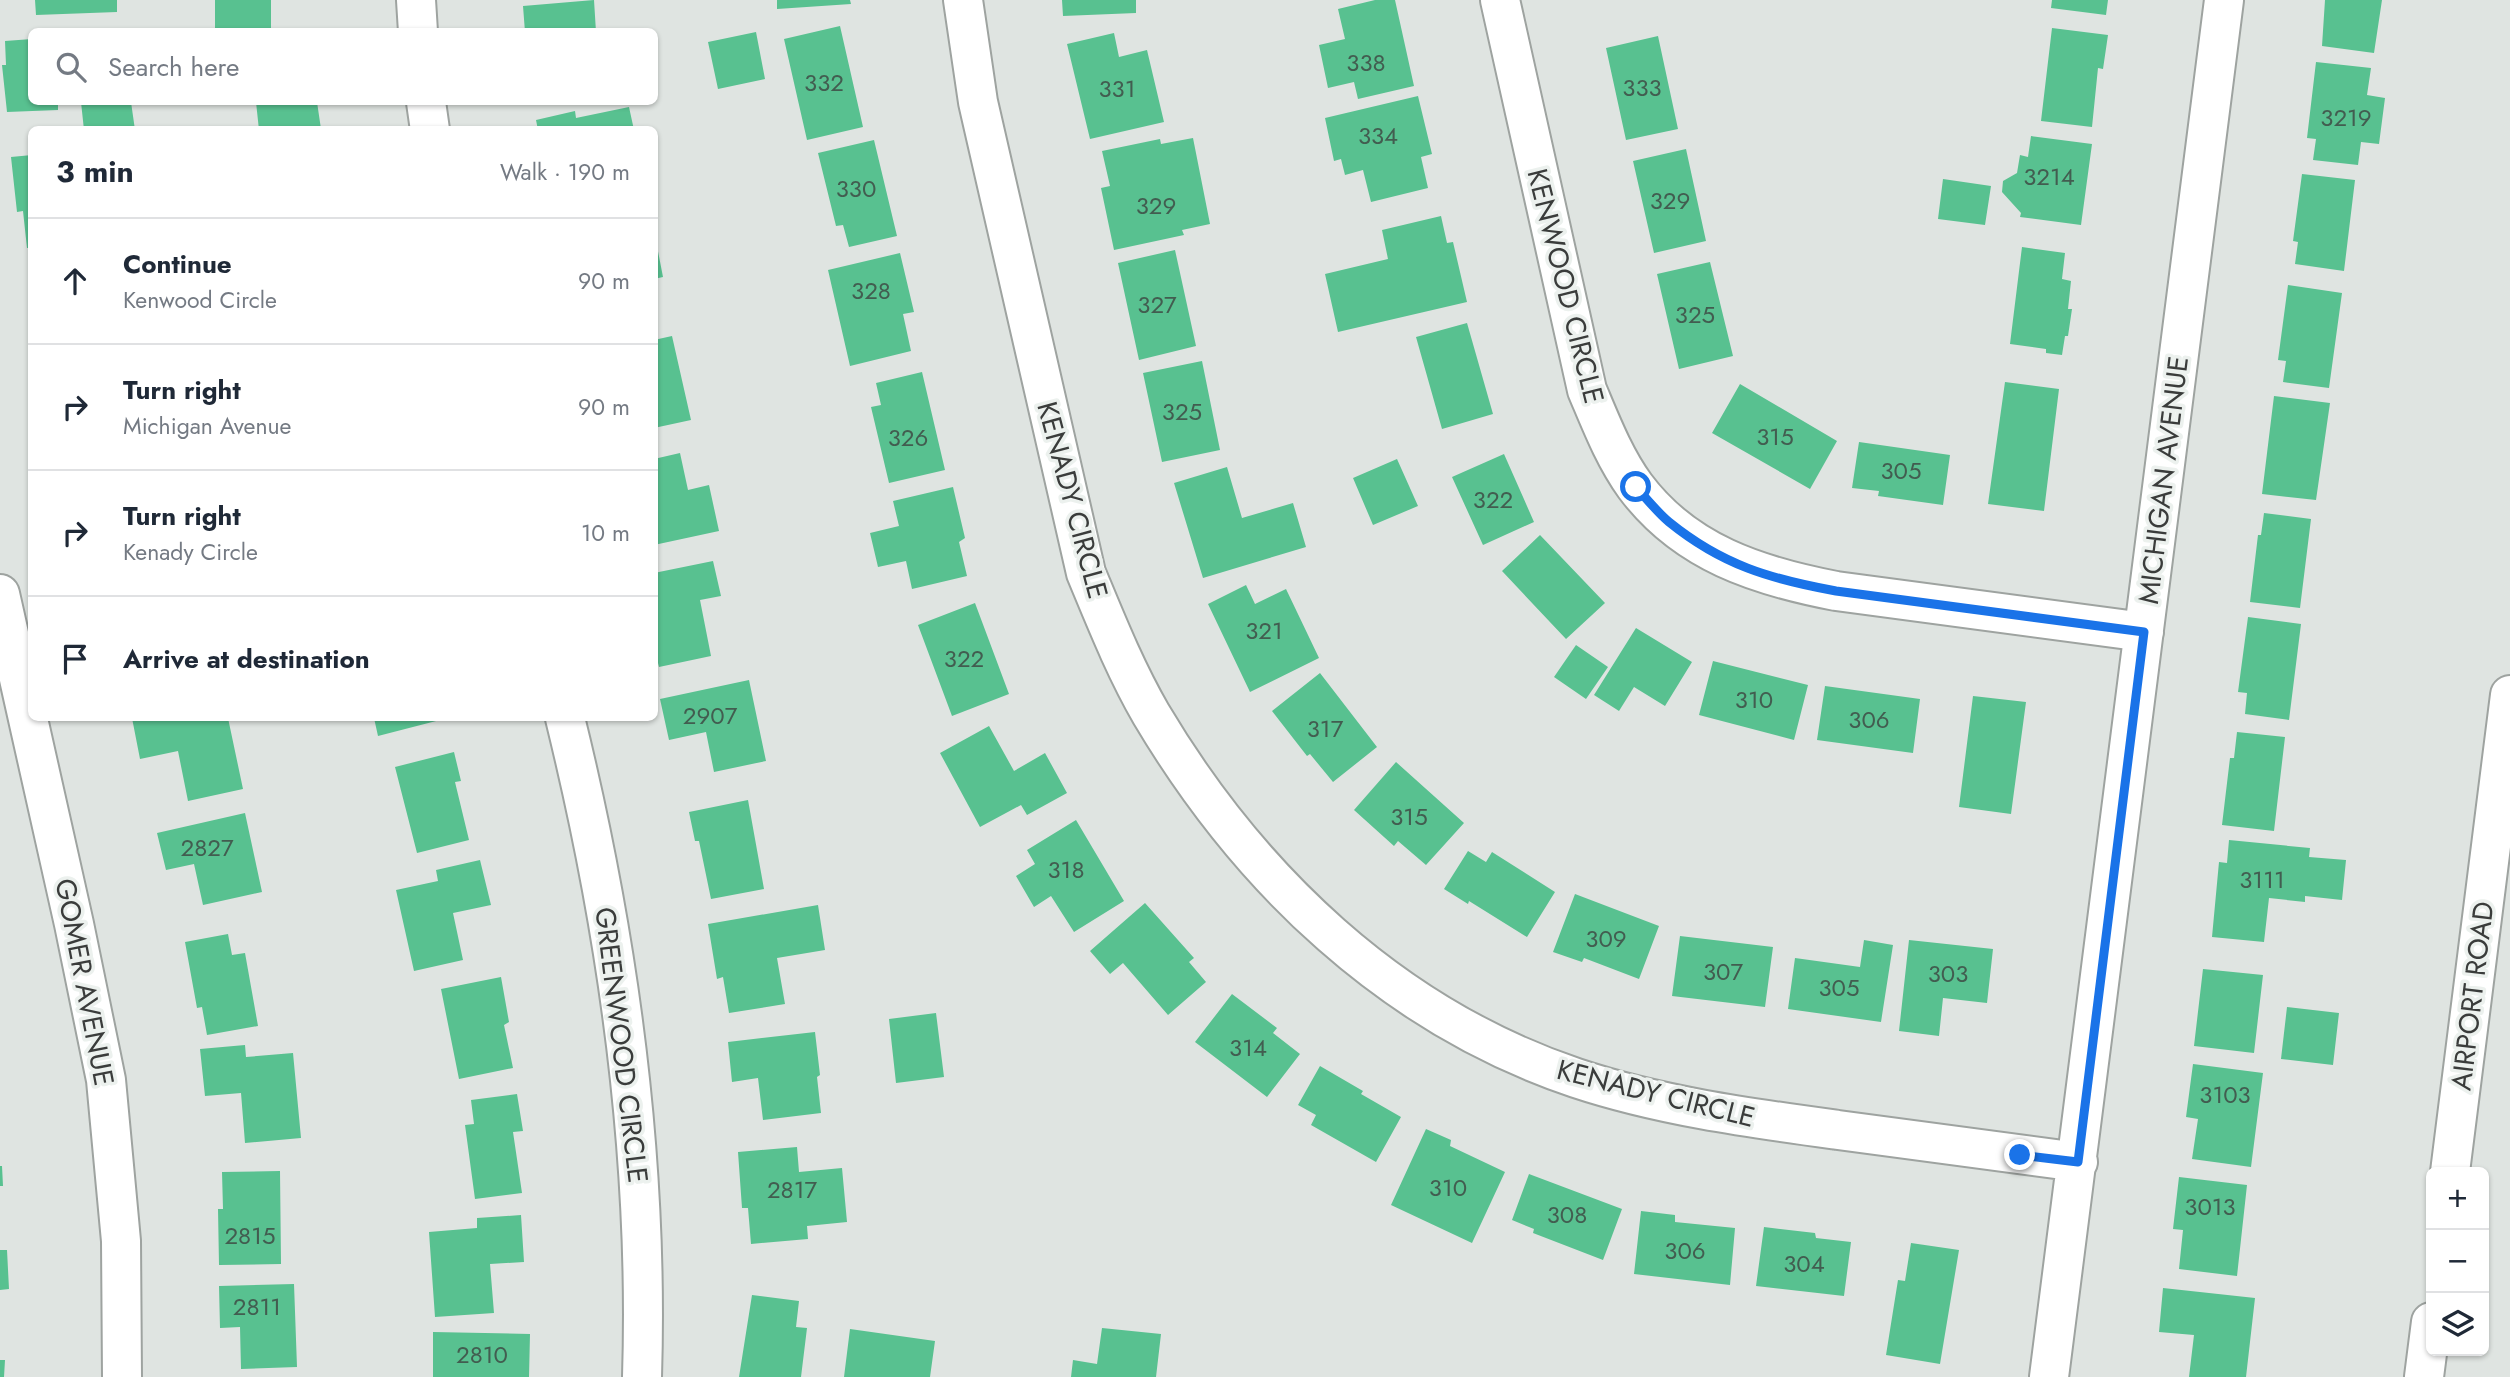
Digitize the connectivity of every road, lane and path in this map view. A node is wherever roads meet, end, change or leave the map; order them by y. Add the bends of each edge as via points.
1 (416, 0) edge
2 (963, 0) edge
3 (1500, 0) edge
4 (2224, 0) edge
5 (418, 28) edge
6 (426, 105) edge
7 (429, 126) edge
8 (0, 594) edge
9 (2144, 632) junction
10 (2510, 695) edge
11 (28, 719) edge
12 (28, 721) edge
13 (566, 721) edge
14 (2078, 1162) junction
15 (2451, 1167) edge
16 (2427, 1356) edge
17 (122, 1377) edge
18 (642, 1377) edge
19 (2049, 1377) edge
20 (2424, 1377) edge

1 - 5 street
2 - 14 street, KENADY CIRCLE via 978,102 1086,573 1150,712 1201,792 1245,849 1346,949 1408,994 1467,1032 1577,1079 1714,1111
3 - 9 street, KENWOOD CIRCLE via 1587,390 1608,442 1636,487 1667,520 1718,555 1788,582
4 - 9 street, MICHIGAN AVENUE
6 - 7 street
8 - 11 street, GOMER AVENUE
9 - 14 street, MICHIGAN AVENUE
10 - 15 street, AIRPORT ROAD
12 - 17 street, GOMER AVENUE via 106,1080 121,1241
13 - 18 street, GREENWOOD CIRCLE via 606,907 636,1137 644,1245
14 - 19 street, MICHIGAN AVENUE
16 - 20 street

